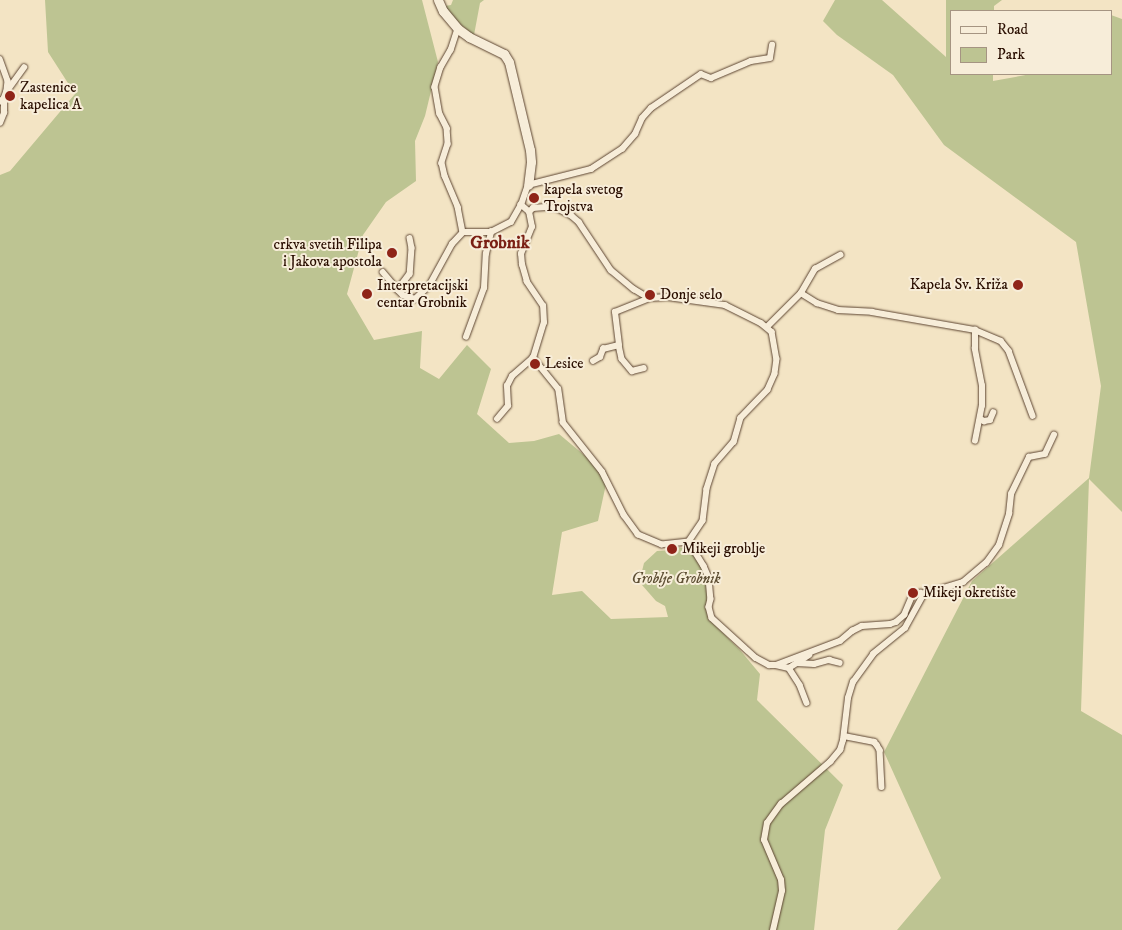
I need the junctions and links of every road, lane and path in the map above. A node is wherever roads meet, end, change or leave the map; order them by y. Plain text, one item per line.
1 (438, 0) edge
2 (458, 29) junction
3 (772, 45) dead end
4 (0, 59) edge
5 (24, 68) dead end
6 (7, 91) junction
7 (2, 100) edge
8 (0, 122) edge
9 (528, 186) junction
10 (521, 206) junction
11 (529, 212) junction
12 (464, 232) junction
13 (492, 232) junction
14 (410, 238) dead end
15 (840, 255) dead end
16 (383, 272) dead end
17 (398, 290) junction
18 (801, 293) junction
19 (649, 298) junction
20 (768, 326) junction
21 (975, 330) junction
22 (466, 337) dead end
23 (619, 345) junction
24 (533, 358) junction
25 (593, 361) dead end
26 (644, 368) dead end
27 (993, 413) dead end
28 (1033, 416) dead end
29 (981, 418) junction
30 (497, 419) dead end
31 (1054, 435) dead end
32 (975, 441) dead end
33 (690, 542) junction
34 (924, 594) junction
35 (813, 650) junction
36 (797, 663) junction
37 (840, 663) dead end
38 (776, 665) junction
39 (789, 668) junction
40 (807, 703) dead end
41 (844, 736) junction
42 (882, 787) dead end
43 (774, 930) edge

1 - 2 main road
2 - 9 main road
2 - 12 street
3 - 9 street
4 - 6 street
5 - 6 street
6 - 7 street
7 - 8 street
9 - 10 street
10 - 11 street
10 - 13 street
11 - 19 street
11 - 24 street
12 - 13 street
12 - 17 street
13 - 22 street
14 - 17 street
15 - 18 street
16 - 17 street
18 - 20 street
18 - 21 street
19 - 20 street
19 - 23 street
20 - 33 street
21 - 28 street
21 - 29 street
23 - 25 street
23 - 26 street
24 - 30 street
24 - 33 street
27 - 29 street
29 - 32 street
31 - 34 street
33 - 38 street
34 - 35 street
34 - 41 street
35 - 36 street
35 - 38 street
36 - 37 street
36 - 39 street
38 - 39 street
39 - 40 street
41 - 42 street
41 - 43 street

